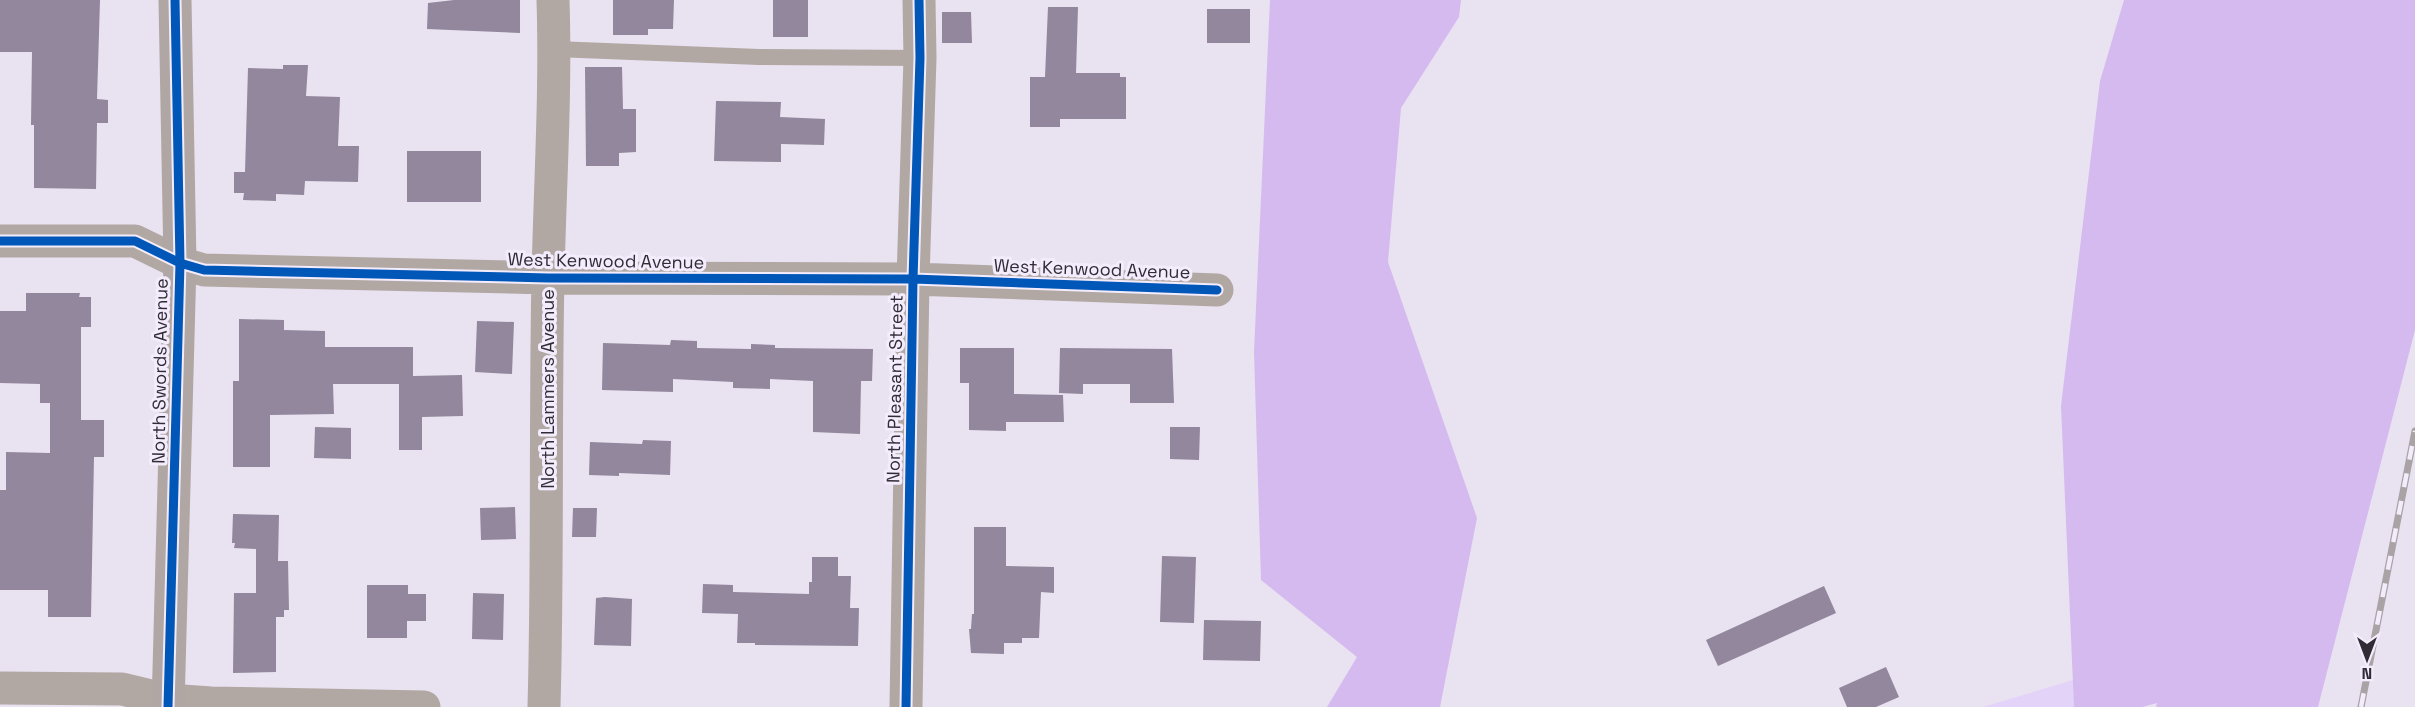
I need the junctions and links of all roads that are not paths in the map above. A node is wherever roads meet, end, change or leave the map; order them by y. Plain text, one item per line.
1 (175, 0) edge
2 (554, 0) edge
3 (919, 0) edge
4 (555, 49) junction
5 (920, 58) junction
6 (0, 241) edge
7 (180, 263) junction
8 (548, 278) junction
9 (914, 279) junction
10 (1217, 290) dead end
11 (0, 688) edge
12 (168, 704) edge
13 (424, 707) edge
14 (544, 707) edge
15 (906, 707) edge

1 - 7 street, North Swords Avenue
2 - 4 street, North Lammers Avenue
3 - 5 street, North Pleasant Street
4 - 5 lane
4 - 8 street, North Lammers Avenue
5 - 9 street, North Pleasant Street
6 - 7 street, West Kenwood Avenue
7 - 8 street, West Kenwood Avenue
7 - 12 street, North Swords Avenue
8 - 9 street, West Kenwood Avenue
8 - 14 street, North Lammers Avenue
9 - 10 street, West Kenwood Avenue
9 - 15 street, North Pleasant Street
11 - 12 street
12 - 13 street

